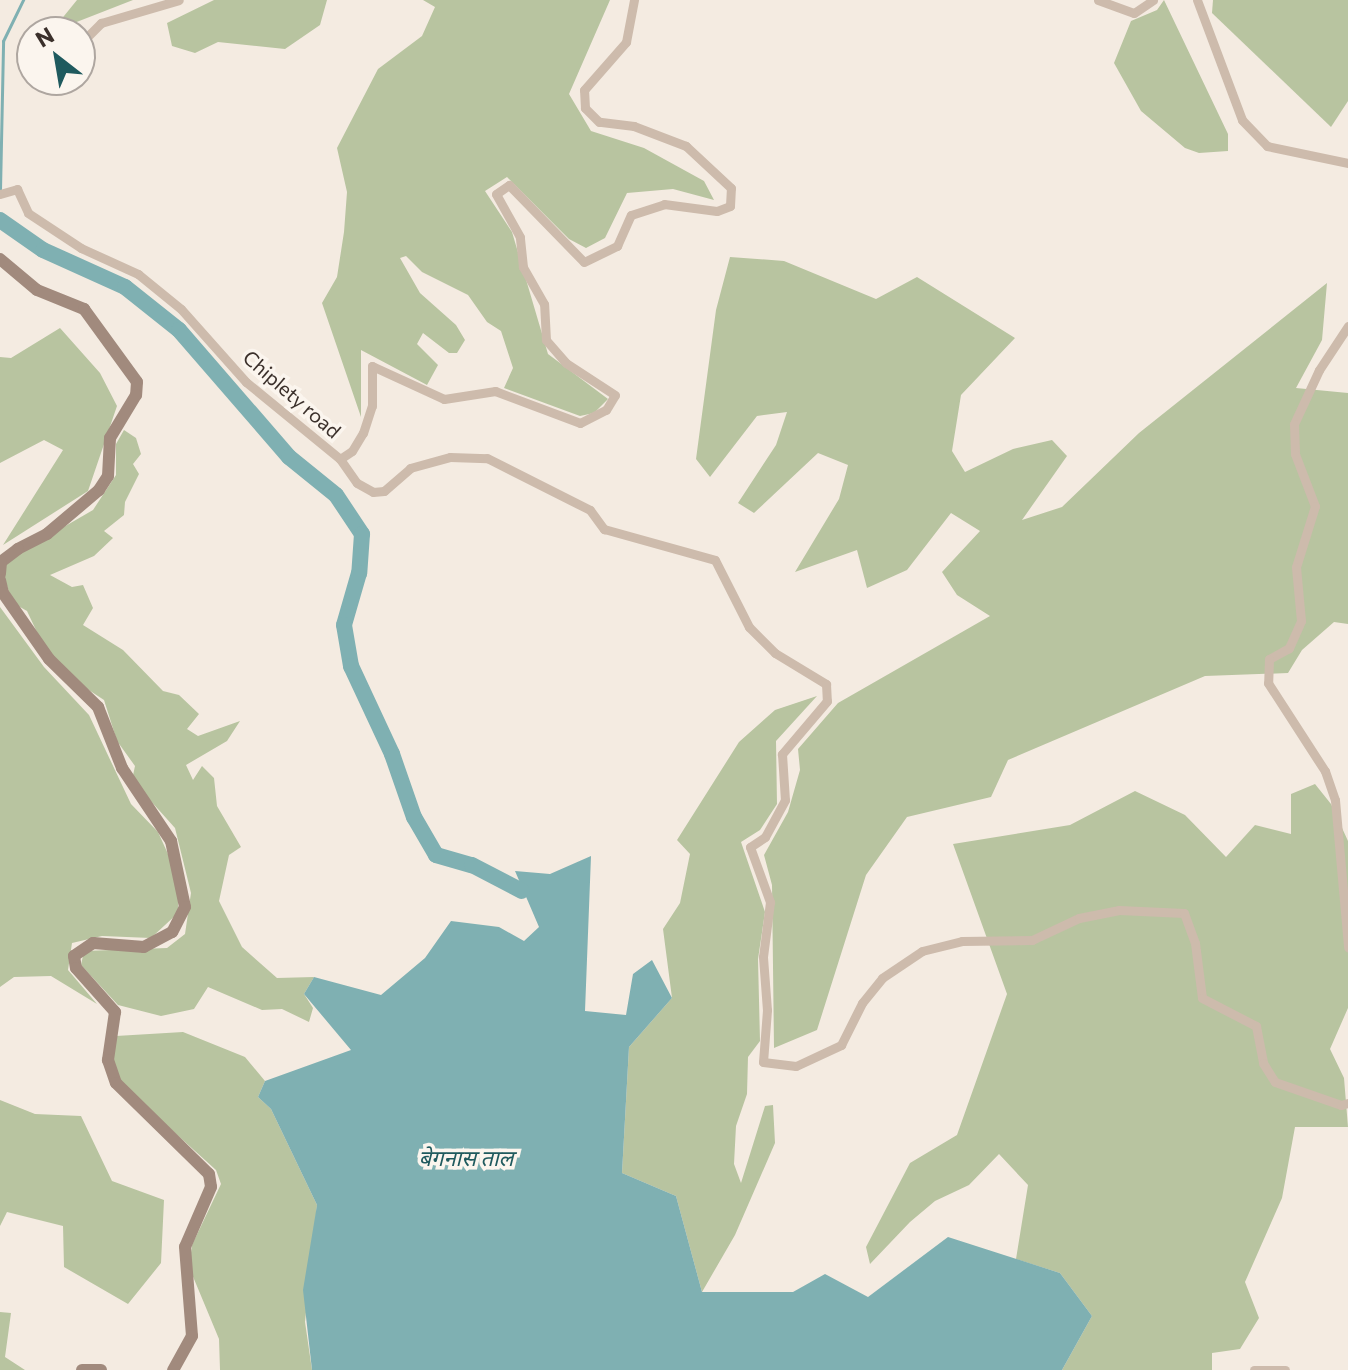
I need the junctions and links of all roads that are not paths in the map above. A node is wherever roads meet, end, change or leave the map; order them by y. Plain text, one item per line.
1 (179, 0) edge
2 (634, 0) edge
3 (1098, 0) edge
4 (1153, 0) edge
5 (1197, 0) edge
6 (96, 28) edge
7 (1348, 163) edge
8 (0, 194) edge
9 (0, 259) edge
10 (1348, 326) edge
11 (340, 459) junction
12 (0, 577) edge
13 (1348, 947) edge
14 (1348, 1103) edge
15 (82, 1370) edge
16 (101, 1370) edge
17 (173, 1370) edge
18 (1254, 1370) edge
19 (1285, 1370) edge

1 - 6 street
2 - 11 street, Chiplety road
3 - 4 street
5 - 7 street
8 - 11 street, Chiplety road
9 - 12 main road
10 - 13 street
11 - 14 street
12 - 17 main road
15 - 16 main road
18 - 19 street

